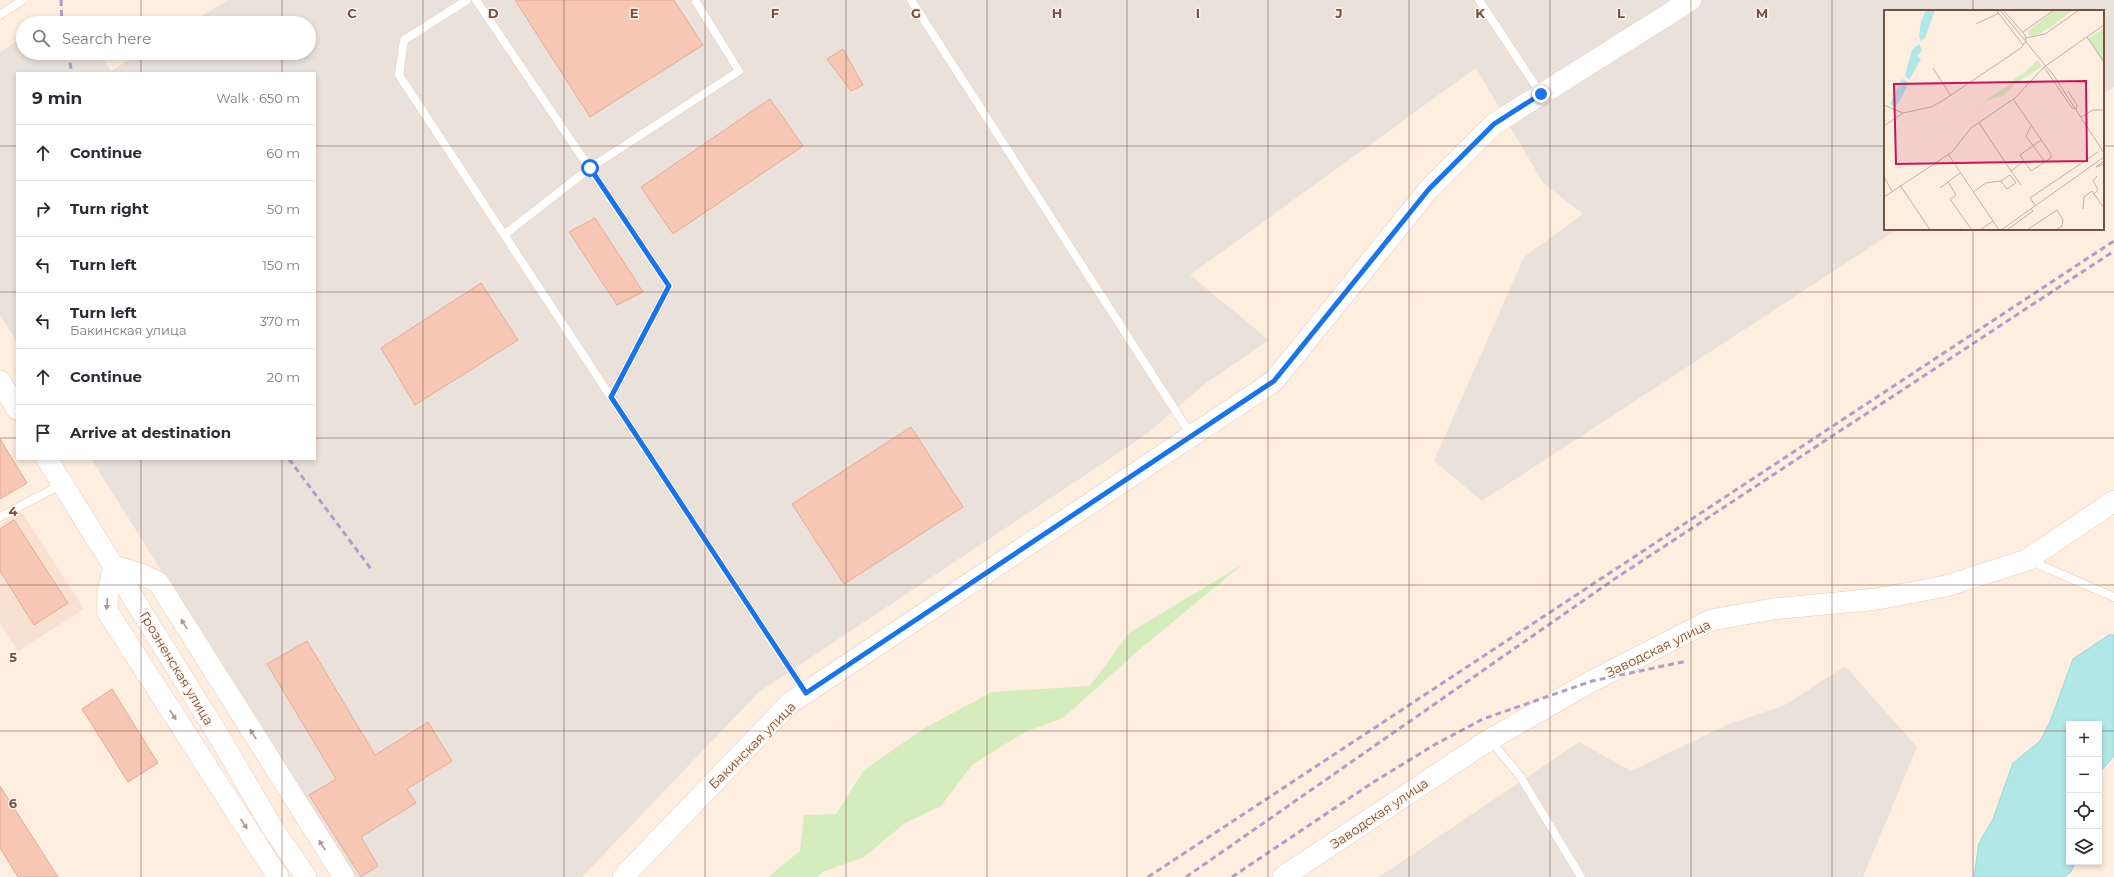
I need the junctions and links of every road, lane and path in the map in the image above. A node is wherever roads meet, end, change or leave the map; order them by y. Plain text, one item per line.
1 (23, 0) edge
2 (467, 0) edge
3 (476, 0) edge
4 (911, 0) edge
5 (1479, 0) edge
6 (1691, 0) edge
7 (696, 1) edge
8 (0, 15) edge
9 (1541, 94) junction
10 (590, 168) junction
11 (504, 235) junction
12 (0, 382) edge
13 (611, 397) junction
14 (16, 407) edge
15 (1192, 435) junction
16 (48, 460) edge
17 (62, 484) junction
18 (2114, 501) edge
19 (0, 517) edge
20 (2027, 560) junction
21 (114, 566) junction
22 (2114, 598) edge
23 (806, 693) junction
24 (1489, 740) junction
25 (278, 877) edge
26 (306, 877) edge
27 (344, 877) edge
28 (623, 877) edge
29 (1283, 877) edge
30 (1580, 877) edge

1 - 8 lane
2 - 11 lane
3 - 10 lane
4 - 15 lane
5 - 9 lane
6 - 9 street, Бакинская улица
7 - 10 lane
9 - 15 street, Бакинская улица
10 - 11 lane
10 - 13 lane
11 - 13 lane
12 - 14 street
13 - 23 lane
15 - 23 street, Бакинская улица
16 - 17 street, Грозненская улица
17 - 19 lane
17 - 21 street, Грозненская улица
18 - 20 street, Заводская улица
20 - 22 lane
20 - 24 street, Заводская улица
21 -> 25 street
21 - 26 street, Грозненская улица
27 -> 21 street
23 - 28 street, Бакинская улица
24 - 29 street, Заводская улица
24 - 30 lane

